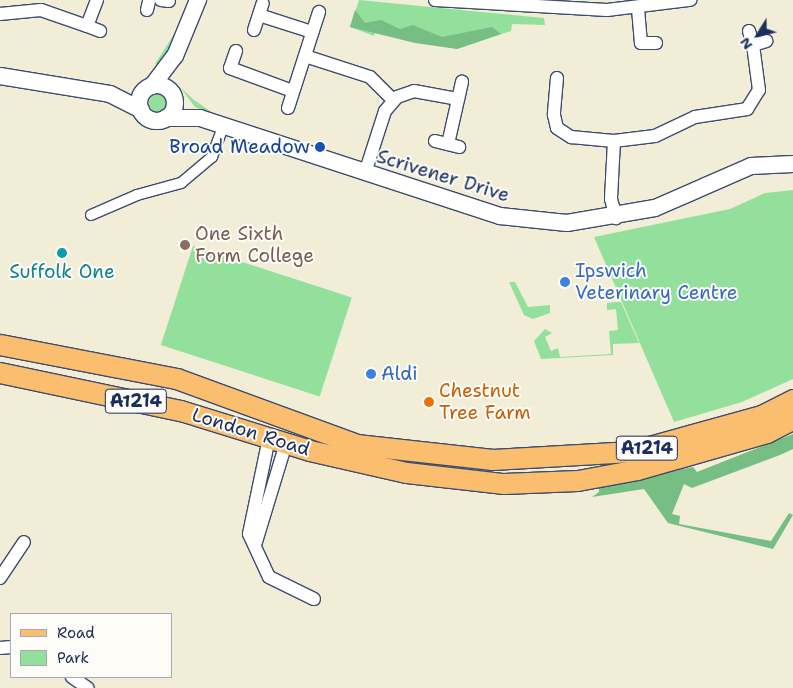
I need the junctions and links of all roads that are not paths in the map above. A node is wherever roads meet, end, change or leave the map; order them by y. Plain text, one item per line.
1 (97, 0) edge
2 (198, 0) edge
3 (435, 0) edge
4 (690, 0) edge
5 (263, 2) dead end
6 (547, 4) edge
7 (6, 8) edge
8 (638, 9) junction
9 (319, 12) dead end
10 (259, 15) junction
11 (87, 26) junction
12 (254, 30) dead end
13 (100, 31) dead end
14 (749, 31) dead end
15 (312, 32) junction
16 (766, 41) dead end
17 (656, 43) dead end
18 (753, 45) junction
19 (236, 51) dead end
20 (175, 56) junction
21 (305, 56) junction
22 (230, 68) junction
23 (0, 76) edge
24 (557, 78) dead end
25 (225, 81) dead end
26 (462, 82) dead end
27 (149, 88) junction
28 (294, 90) junction
29 (110, 94) junction
30 (173, 97) junction
31 (458, 98) junction
32 (393, 100) junction
33 (288, 108) dead end
34 (141, 110) junction
35 (166, 118) junction
36 (200, 118) junction
37 (223, 126) junction
38 (614, 140) junction
39 (435, 141) dead end
40 (793, 164) edge
41 (365, 173) junction
42 (91, 215) dead end
43 (616, 218) junction
44 (0, 345) edge
45 (133, 369) junction
46 (0, 373) edge
47 (793, 400) edge
48 (793, 420) edge
49 (315, 429) junction
50 (279, 437) junction
51 (24, 542) dead end
52 (255, 552) junction
53 (0, 578) edge
54 (314, 599) dead end
55 (73, 678) edge
56 (88, 688) edge

1 - 11 street
2 - 20 street
3 - 6 street
4 - 8 street
5 - 10 street
6 - 8 street
7 - 11 street
8 - 17 street
9 - 15 street
10 - 12 street
10 - 15 street
11 - 13 street
14 - 18 street
15 - 21 street
16 - 18 street
18 - 38 street
19 - 22 street
20 - 27 street
20 - 30 street
21 - 28 street
21 - 32 street
22 - 25 street
22 - 28 street
23 - 29 street
24 - 38 street
26 - 31 street
27 - 29 street
27 - 30 street
27 - 34 street
28 - 33 street
29 - 34 street
30 - 35 street
30 - 36 street, Scrivener Drive
31 - 32 street
31 - 39 street
32 - 41 street
34 - 35 street
35 - 36 street, Scrivener Drive
36 - 37 street, Scrivener Drive
37 - 41 street, Scrivener Drive
37 - 42 street
38 - 43 street
40 - 43 street, Scrivener Drive
41 - 43 street, Scrivener Drive
44 - 45 main road, London Road / A1214
45 - 49 main road, London Road / A1214
45 - 50 main road
46 - 50 main road, London Road / A1214
47 - 49 main road, London Road / A1214
48 - 50 main road, London Road / A1214
49 - 50 main road
50 - 52 street
50 - 52 street
51 - 53 street
52 - 54 street
55 - 56 street

